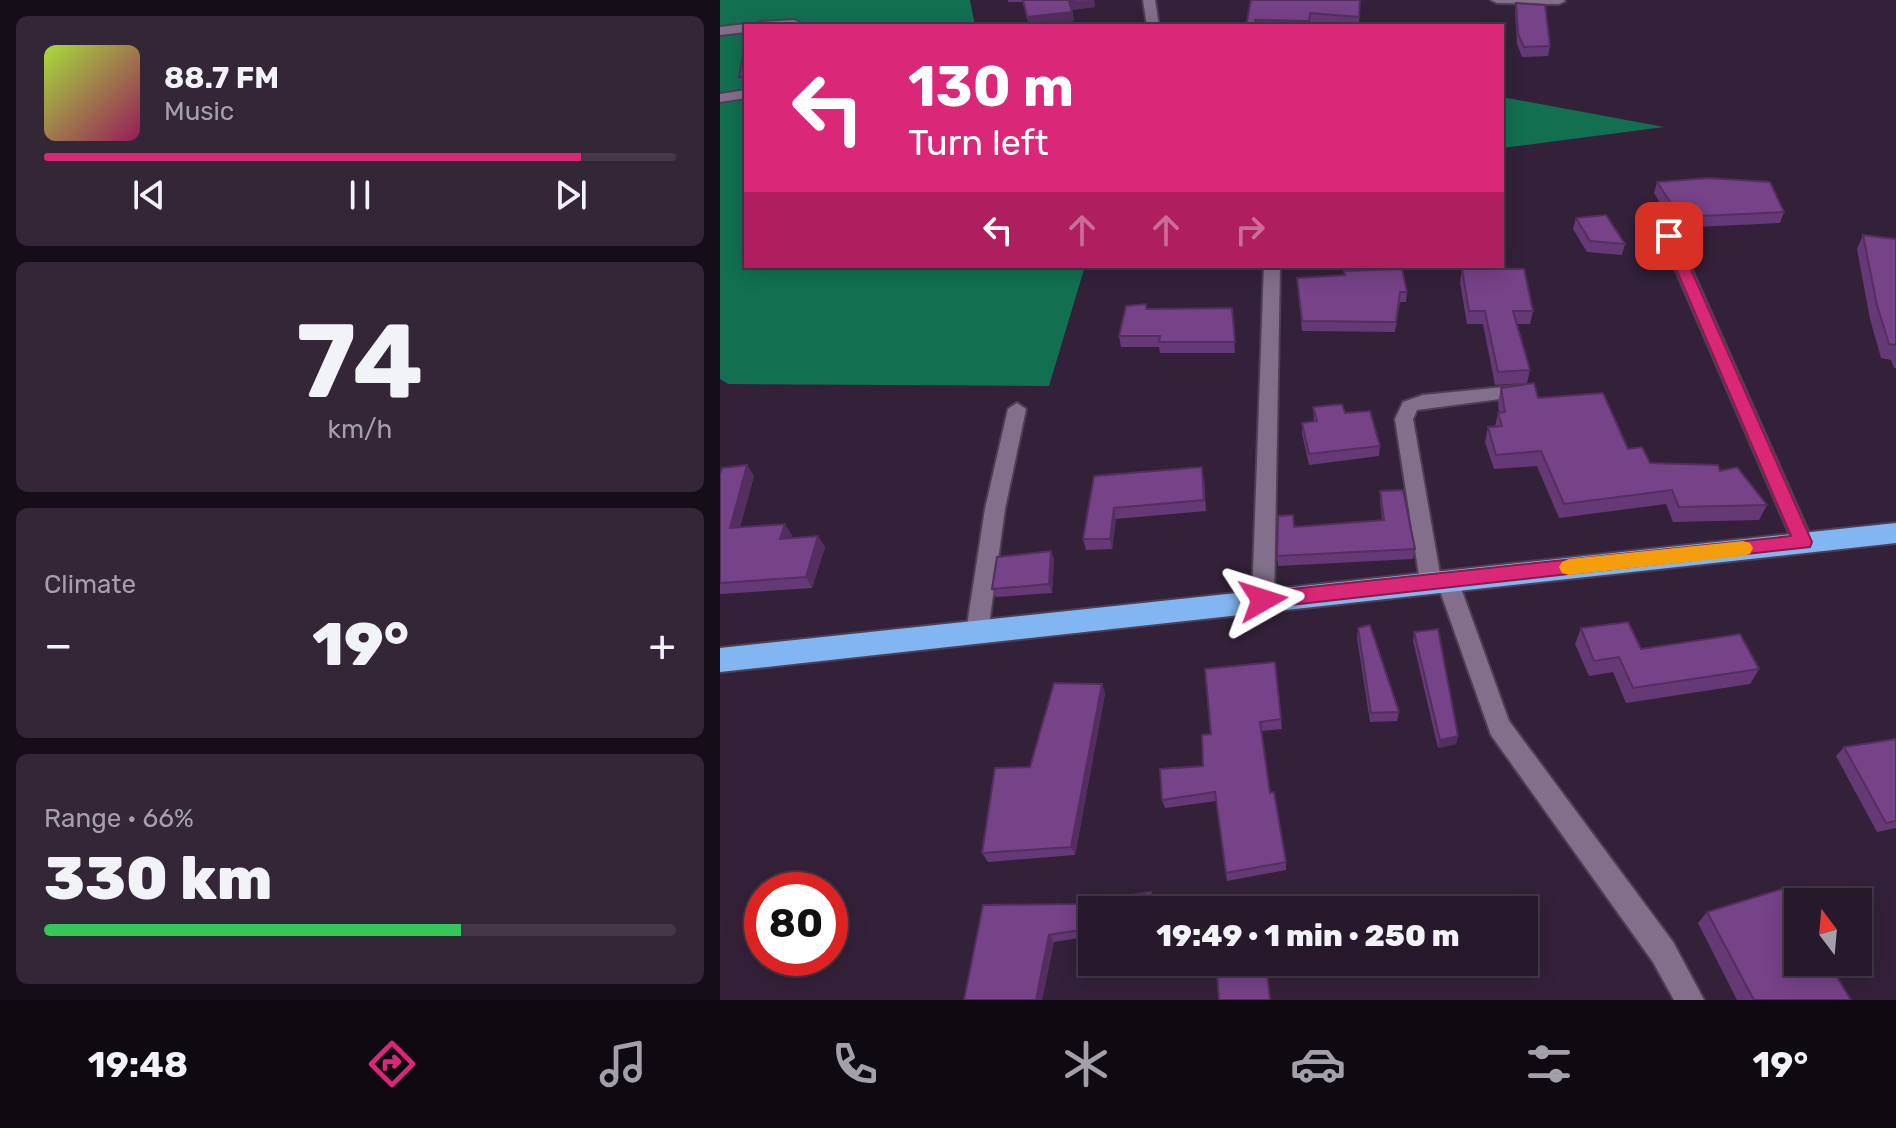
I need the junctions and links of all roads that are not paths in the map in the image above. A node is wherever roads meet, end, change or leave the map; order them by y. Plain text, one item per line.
1 (1149, 0) edge
2 (1497, 0) edge
3 (1559, 1) edge
4 (1153, 24) edge
5 (744, 28) edge
6 (720, 31) edge
7 (744, 94) edge
8 (720, 98) edge
9 (1669, 236) dead end
10 (1272, 268) edge
11 (1524, 391) edge
12 (1017, 409) dead end
13 (1896, 533) edge
14 (1803, 542) junction
15 (1439, 581) junction
16 (1263, 600) junction
17 (977, 632) junction
18 (720, 660) edge
19 (1690, 1000) edge

1 - 4 street
2 - 3 street
5 - 6 street
7 - 8 street
9 - 14 street
10 - 16 street
11 - 15 street
12 - 17 street
13 - 14 highway
14 - 15 highway
15 - 16 highway
15 - 19 street
16 - 17 highway
17 - 18 highway

